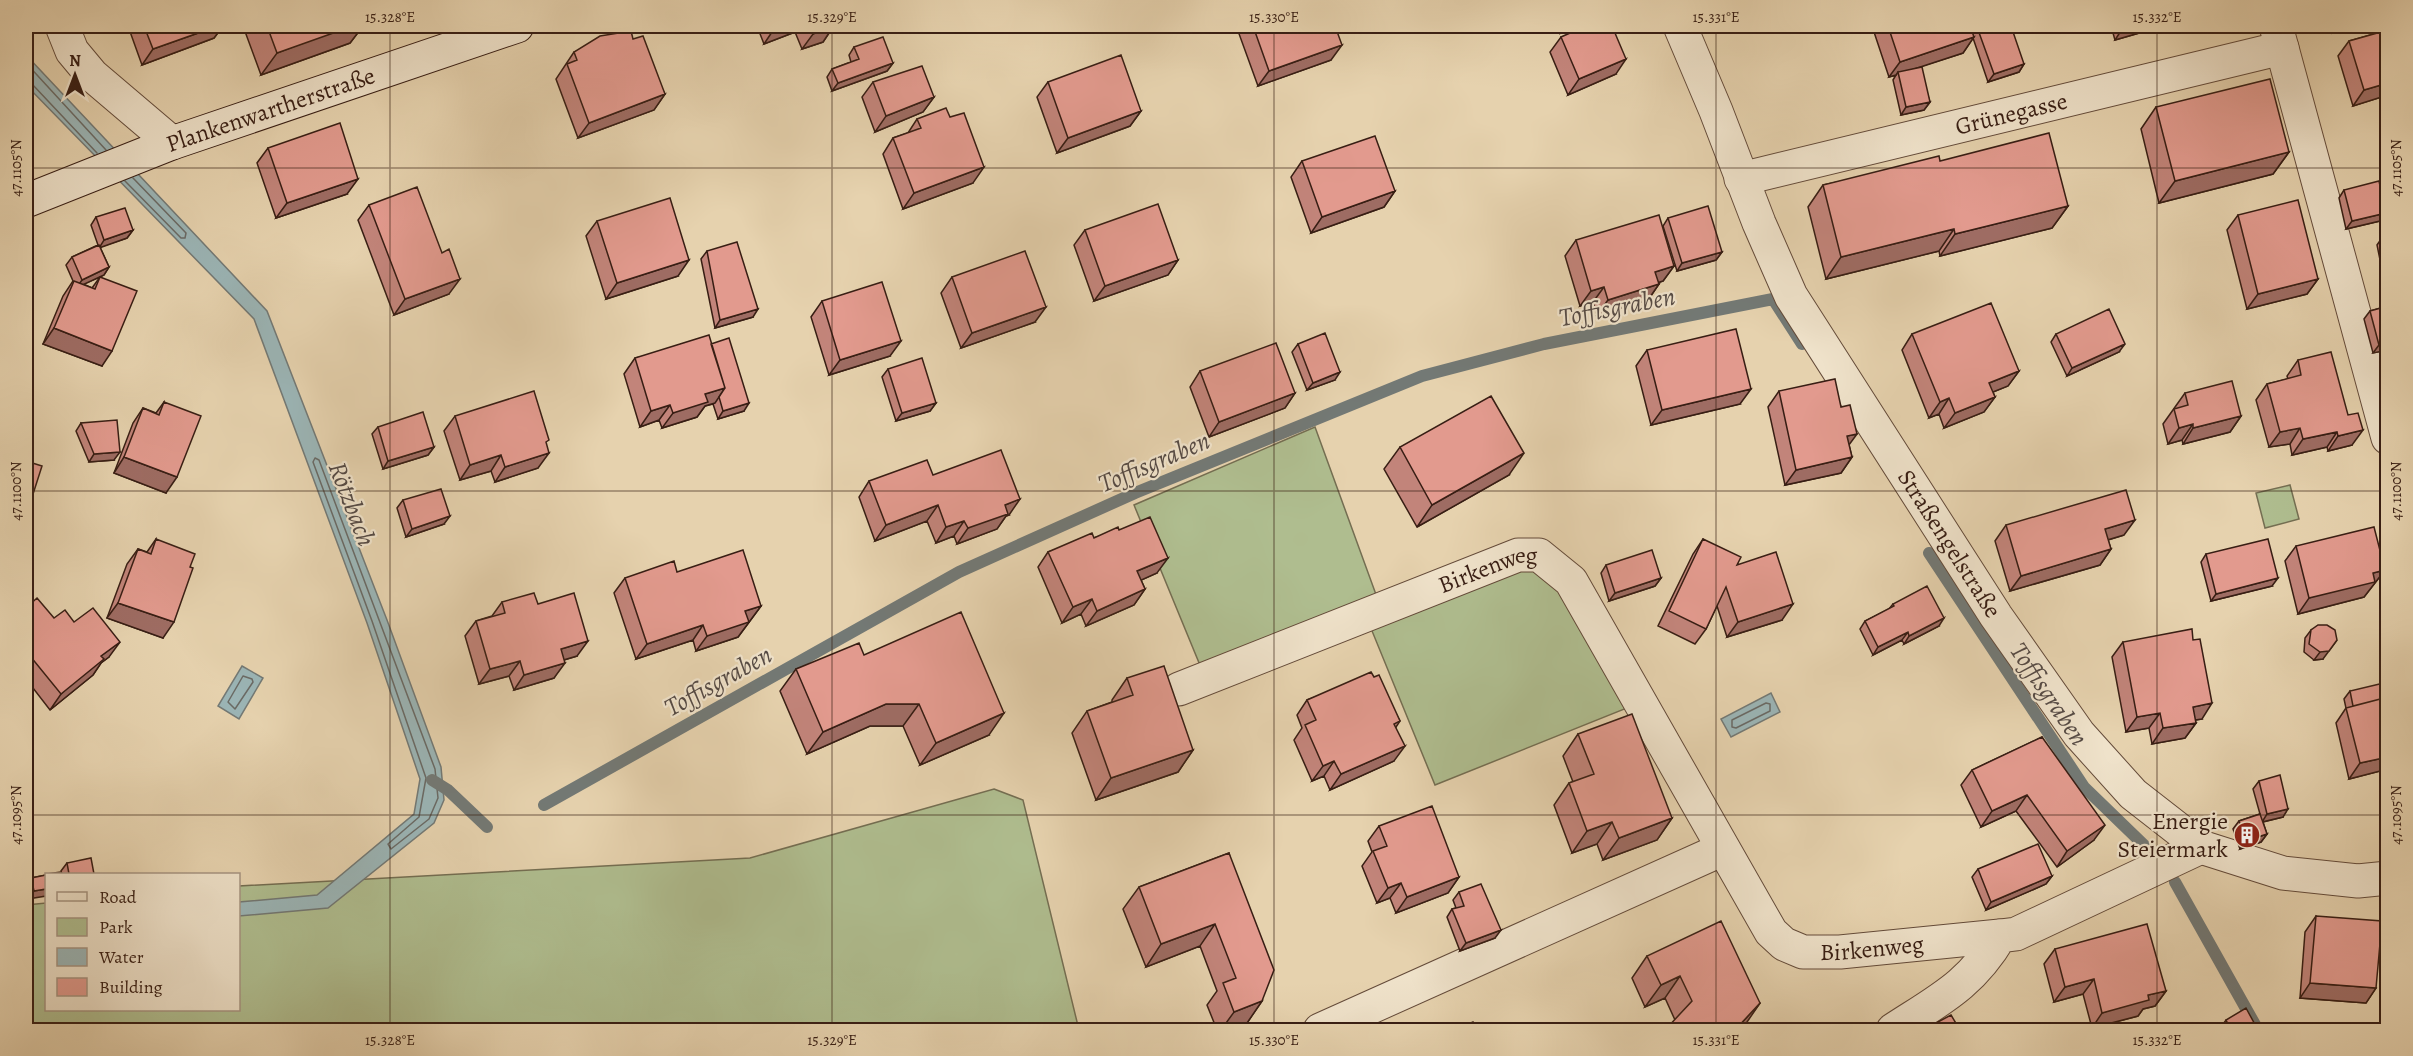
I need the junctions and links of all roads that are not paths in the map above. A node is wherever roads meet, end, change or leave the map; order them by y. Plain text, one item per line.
1 (62, 26) edge
2 (517, 26) edge
3 (1680, 26) edge
4 (2279, 37) edge
5 (172, 143) junction
6 (1741, 179) junction
7 (26, 201) edge
8 (2388, 438) edge
9 (1179, 690) dead end
10 (2201, 847) junction
11 (1723, 849) junction
12 (2388, 878) edge
13 (2000, 936) junction
14 (1320, 1030) edge
15 (1893, 1030) edge

1 - 5 street
2 - 5 street, Plankenwartherstraße
3 - 6 street, Straßengelstraße
4 - 6 street, Grünegasse
4 - 8 street, Grünegasse
5 - 7 street, Plankenwartherstraße
6 - 10 street, Straßengelstraße
9 - 11 street, Birkenweg
10 - 12 street, Straßengelstraße
10 - 13 street, Birkenweg
11 - 13 street, Birkenweg
11 - 14 street
13 - 15 street

